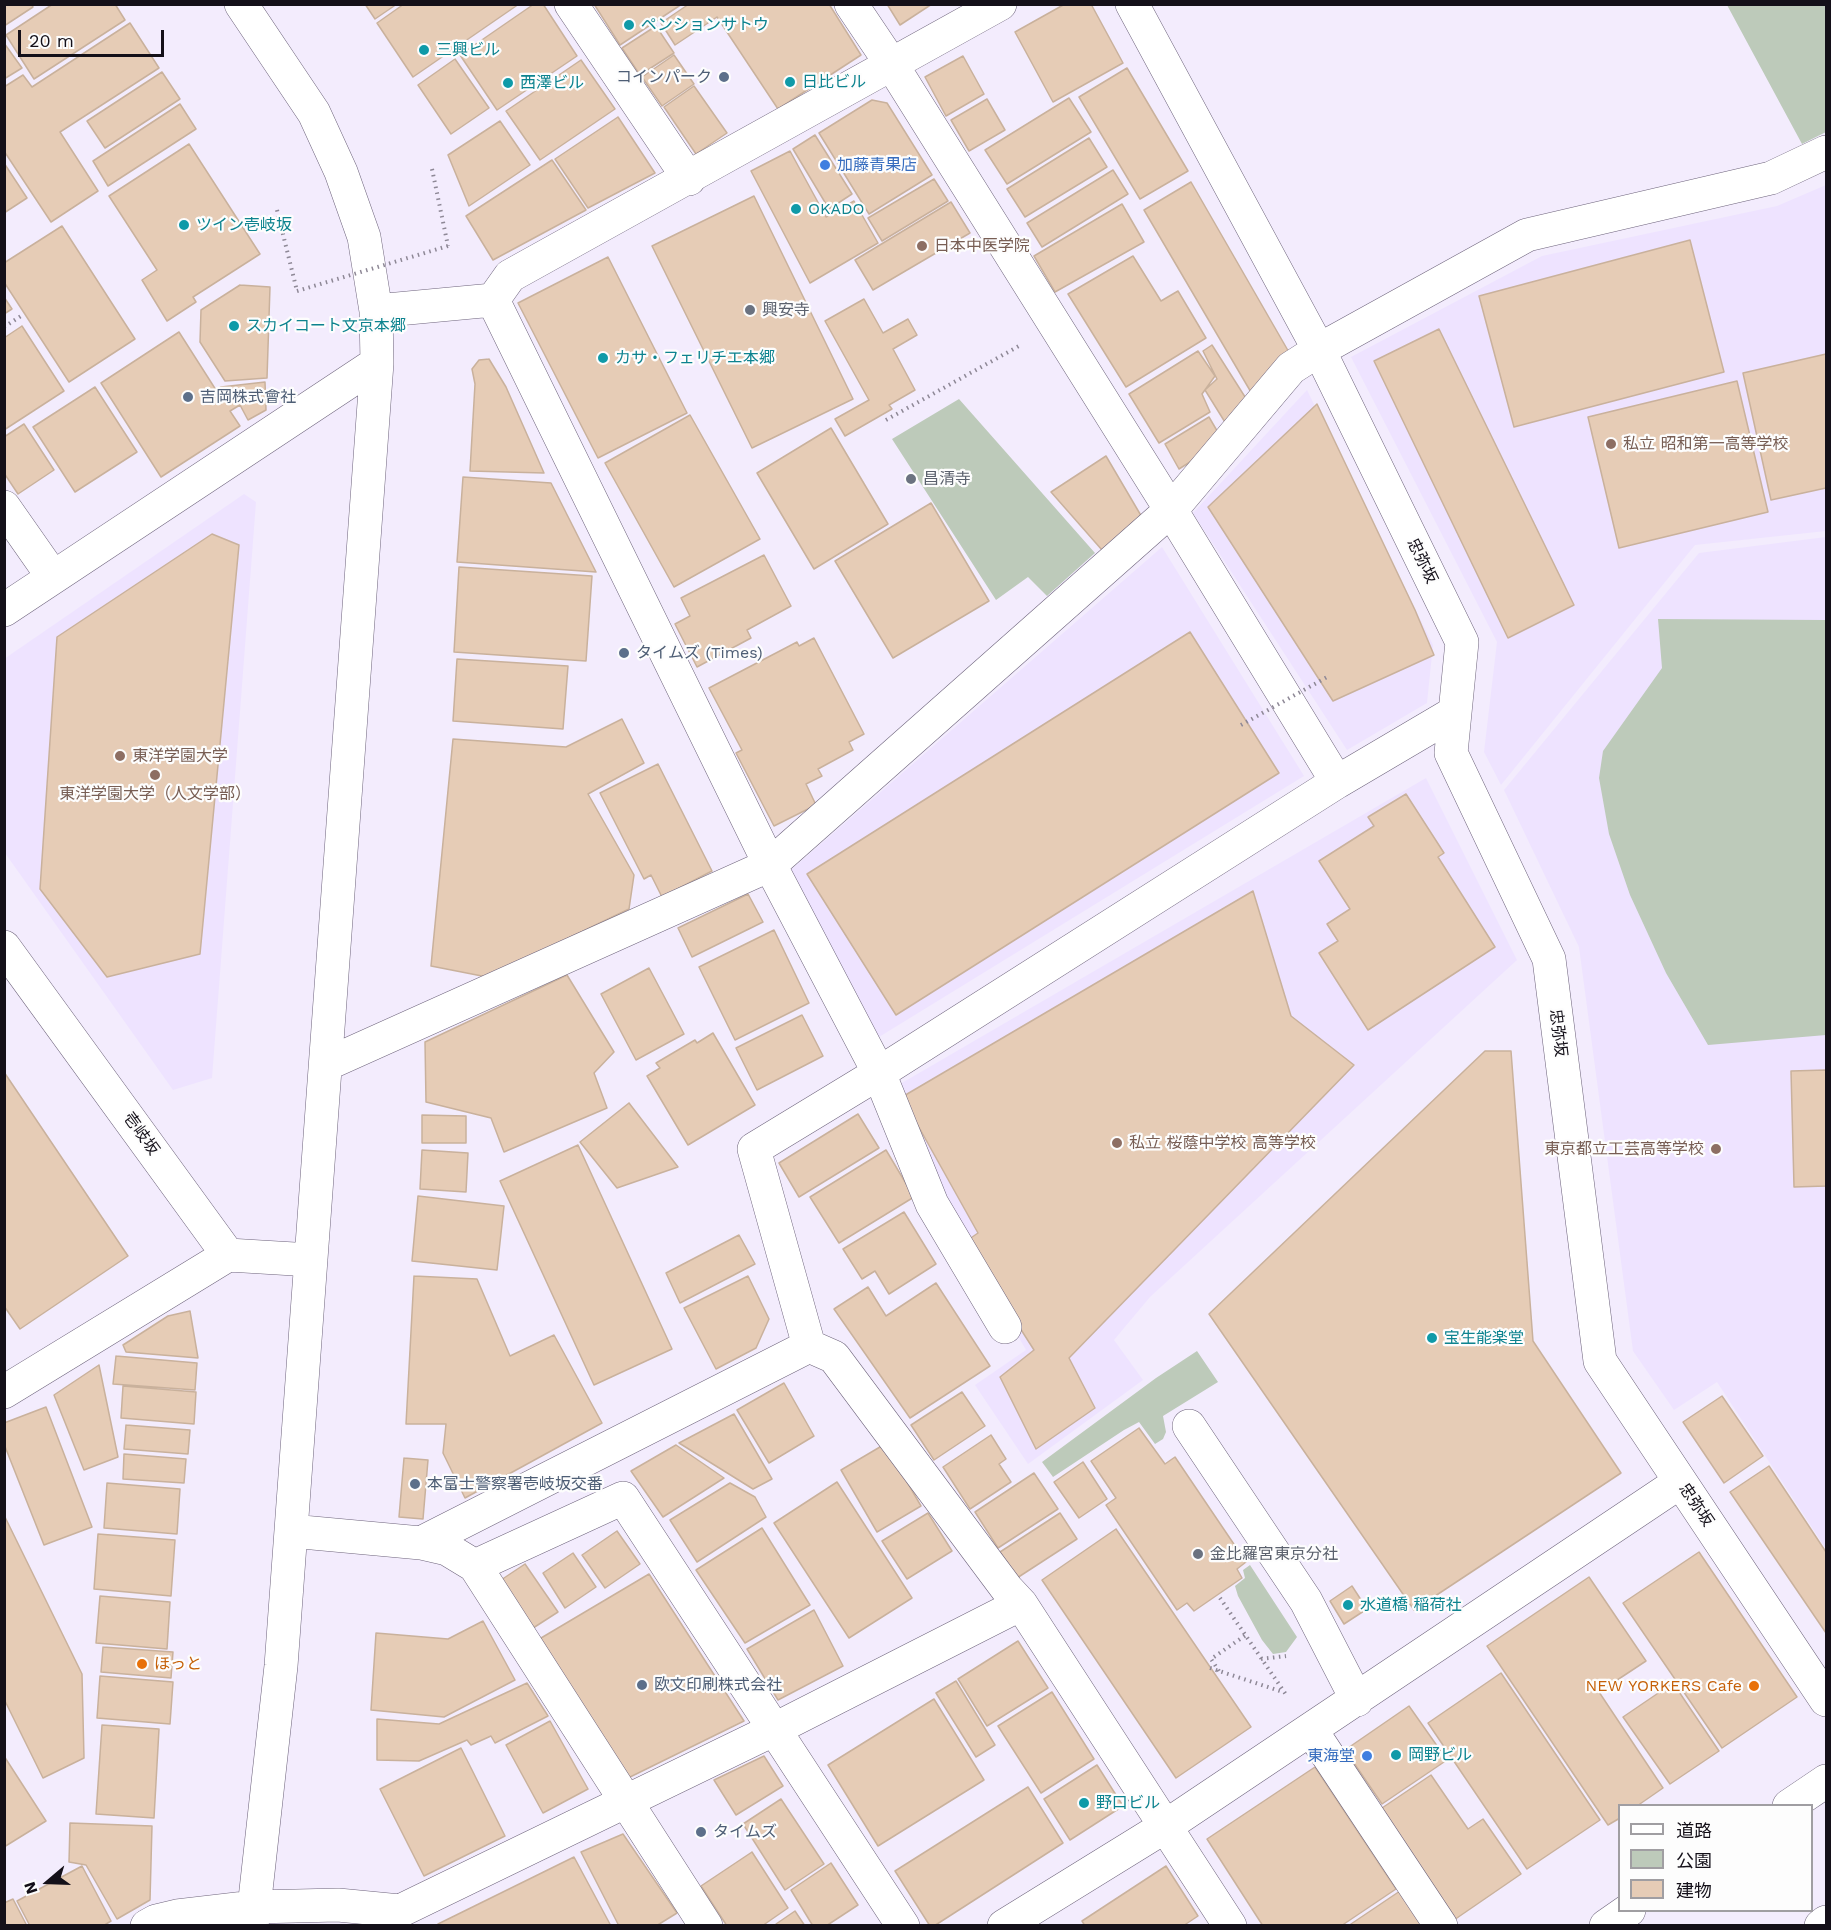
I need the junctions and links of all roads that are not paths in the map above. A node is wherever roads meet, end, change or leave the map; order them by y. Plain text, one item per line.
1 (241, 4) edge
2 (571, 4) edge
3 (851, 4) edge
4 (1000, 4) edge
5 (1132, 4) edge
6 (892, 65) junction
7 (1827, 152) edge
8 (689, 179) junction
9 (493, 300) junction
10 (376, 311) junction
11 (1318, 350) junction
12 (377, 363) junction
13 (4, 507) edge
14 (1171, 510) junction
15 (53, 577) junction
16 (4, 610) edge
17 (1454, 712) junction
18 (1337, 782) junction
19 (770, 865) junction
20 (4, 947) edge
21 (327, 1064) junction
22 (879, 1073) junction
23 (228, 1255) junction
24 (311, 1260) junction
25 (1005, 1328) dead end
26 (809, 1346) junction
27 (4, 1392) edge
28 (1189, 1426) dead end
29 (1680, 1482) junction
30 (291, 1531) junction
31 (421, 1542) junction
32 (475, 1566) junction
33 (1021, 1604) junction
34 (1357, 1700) junction
35 (1827, 1700) edge
36 (776, 1729) junction
37 (1311, 1730) junction
38 (1827, 1781) edge
39 (626, 1802) junction
40 (1792, 1804) edge
41 (1166, 1826) junction
42 (1627, 1912) edge
43 (253, 1916) edge
44 (403, 1918) edge
45 (1827, 1922) edge
46 (147, 1926) edge
47 (706, 1926) edge
48 (903, 1926) edge
49 (1005, 1926) edge
50 (1230, 1926) edge
51 (1441, 1926) edge
52 (1606, 1926) edge
53 (1821, 1926) edge

1 - 10 street
2 - 8 street
3 - 6 street
4 - 6 street
5 - 11 street, 忠弥坂
6 - 8 street
6 - 14 street
7 - 11 street
8 - 9 street
9 - 10 street
9 - 19 street
10 - 12 street
11 - 14 street
11 - 17 street, 忠弥坂
12 - 15 street
12 - 21 street
13 - 15 street
14 - 18 street
14 - 19 street
15 - 16 street
17 - 18 street
17 - 29 street, 忠弥坂
18 - 22 street
19 - 21 street
19 - 22 street
20 - 23 street, 壱岐坂
21 - 24 street
22 - 25 street
22 - 26 street
23 - 24 street
23 - 27 street
24 - 30 street
26 - 31 street
26 - 33 street
28 - 34 street
29 - 34 street
29 - 35 street, 忠弥坂
30 - 31 street
30 - 43 street
31 - 32 street
32 - 36 street
32 - 39 street
33 - 36 street
33 - 41 street
34 - 37 street
36 - 39 street
36 - 48 street
37 - 41 street
37 - 51 street
38 - 40 street
39 - 44 street
39 - 47 street
41 - 49 street
41 - 50 street
42 - 52 street
43 - 44 street
43 - 46 street
45 - 53 street

